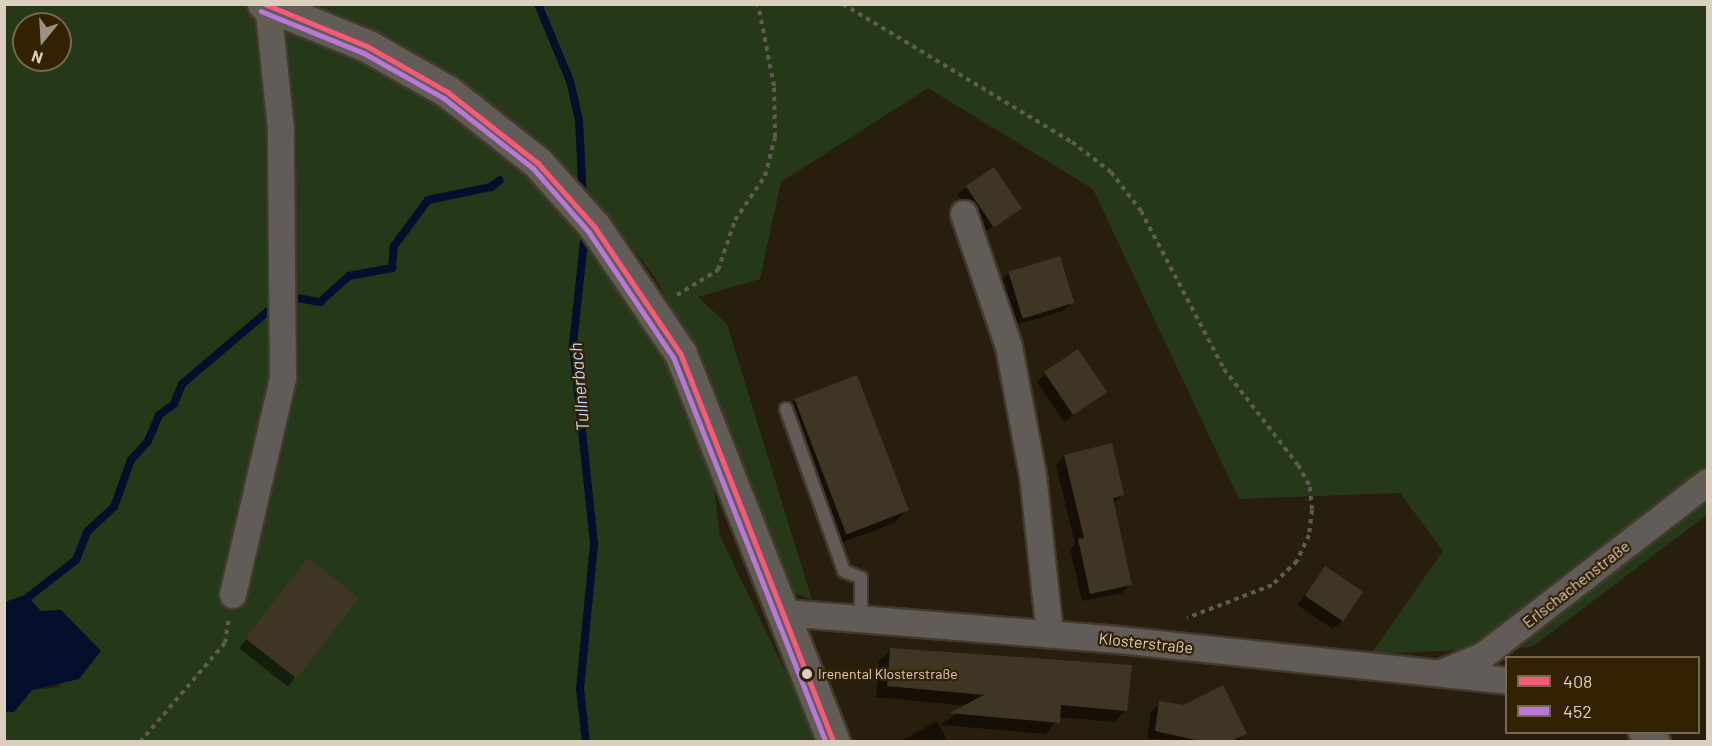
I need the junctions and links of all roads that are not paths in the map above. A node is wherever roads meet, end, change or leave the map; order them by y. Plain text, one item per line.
1 (266, 5) edge
2 (964, 214) dead end
3 (786, 409) dead end
4 (1707, 482) edge
5 (233, 595) road end
6 (784, 613) junction
7 (861, 619) junction
8 (1050, 634) junction
9 (1437, 674) junction
10 (1505, 681) edge
11 (834, 741) edge

1 - 5 street
1 - 6 street
2 - 8 street
3 - 7 lane
4 - 9 street, Erlschachenstraße
6 - 7 street, Klosterstraße
6 - 11 street
7 - 8 street, Klosterstraße
8 - 9 street, Klosterstraße
9 - 10 street, Klosterstraße

